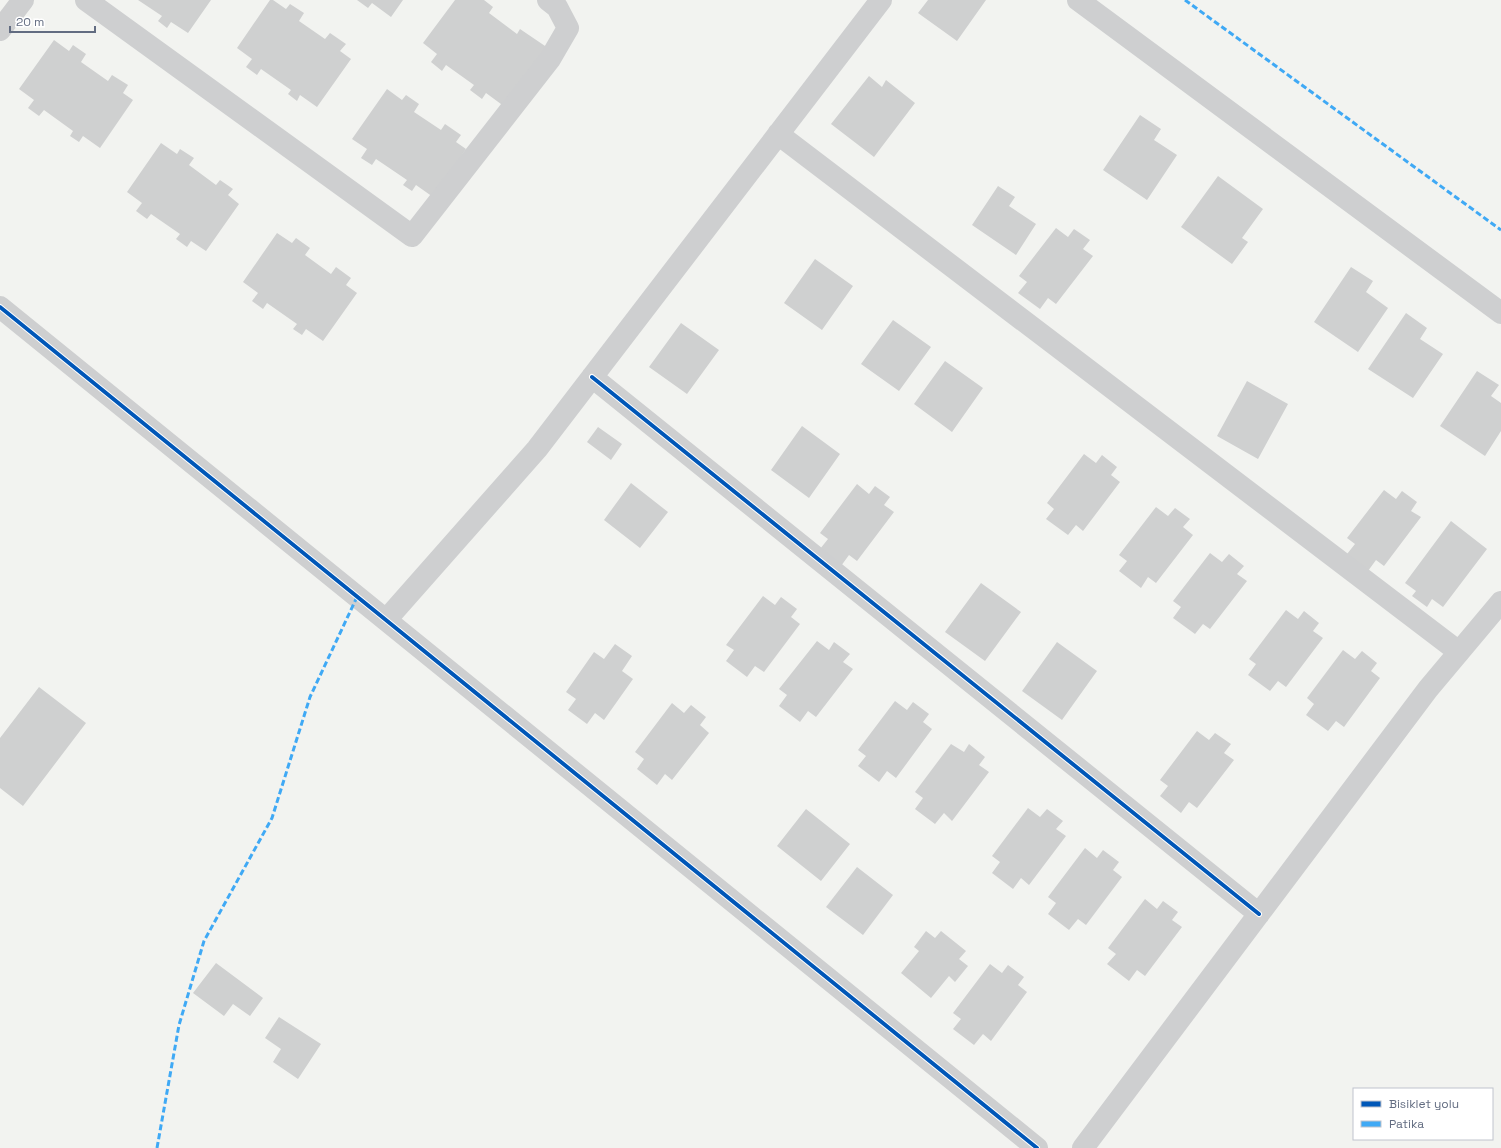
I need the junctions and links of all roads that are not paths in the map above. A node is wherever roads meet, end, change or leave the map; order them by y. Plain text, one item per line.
1 (23, 0) edge
2 (86, 0) edge
3 (548, 0) edge
4 (881, 0) edge
5 (1078, 0) edge
6 (0, 30) edge
7 (778, 134) junction
8 (0, 307) edge
9 (1501, 313) edge
10 (592, 377) junction
11 (1501, 602) edge
12 (386, 620) junction
13 (1459, 652) junction
14 (1259, 914) junction
15 (1037, 1148) edge
16 (1083, 1148) edge

1 - 6 street
2 - 3 street
4 - 7 street
5 - 9 street
7 - 10 street
7 - 13 street
8 - 12 street
10 - 12 street
10 - 14 street
11 - 13 street
12 - 15 street
13 - 14 street
14 - 16 street

